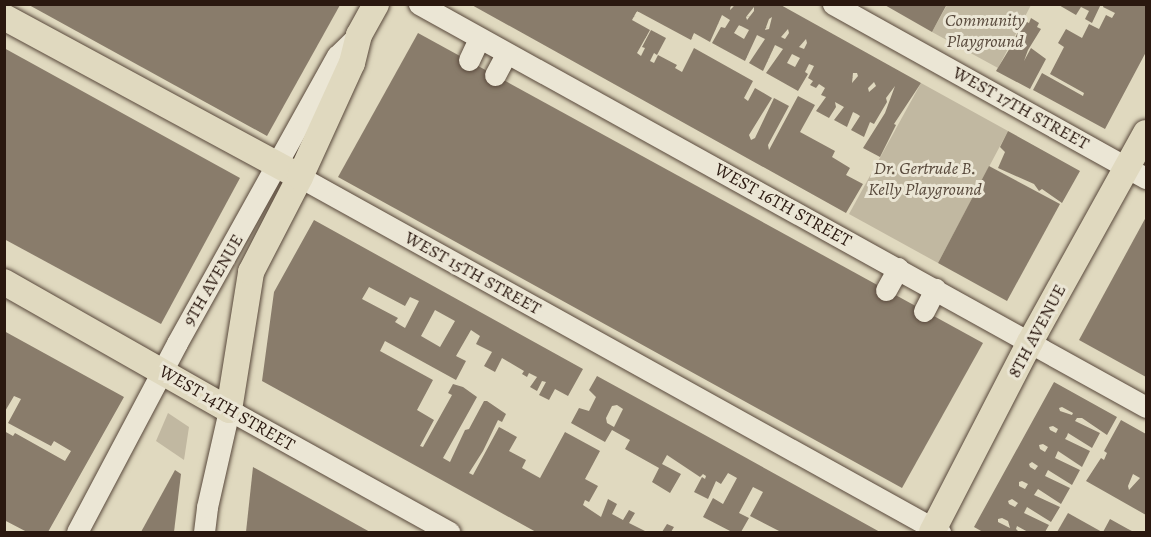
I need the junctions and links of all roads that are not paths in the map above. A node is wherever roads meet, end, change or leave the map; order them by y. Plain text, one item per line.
1 (376, 4) edge
2 (419, 4) edge
3 (833, 4) edge
4 (4, 17) edge
5 (479, 39) junction
6 (506, 54) junction
7 (469, 60) dead end
8 (495, 75) dead end
9 (1146, 133) edge
10 (289, 171) junction
11 (1137, 173) edge
12 (898, 268) junction
13 (4, 282) edge
14 (935, 288) junction
15 (886, 290) dead end
16 (924, 311) dead end
17 (1030, 342) junction
18 (163, 371) junction
19 (1146, 406) edge
20 (229, 410) junction
21 (935, 531) edge
22 (77, 532) edge
23 (204, 532) edge
24 (449, 532) edge

1 - 10 main road, 9TH AVENUE
2 - 5 street, WEST 16TH STREET
3 - 11 street, WEST 17TH STREET
4 - 10 main road, WEST 15TH STREET
5 - 6 street, WEST 16TH STREET
5 - 7 street
6 - 8 street
6 - 12 street, WEST 16TH STREET
9 - 11 main road, 8TH AVENUE
10 - 18 street, 9TH AVENUE
10 - 20 main road, 9TH AVENUE
10 - 21 street, WEST 15TH STREET
11 - 17 main road, 8TH AVENUE
12 - 14 street, WEST 16TH STREET
12 - 15 street
13 - 18 main road, WEST 14TH STREET
14 - 16 street
14 - 17 street, WEST 16TH STREET
17 - 19 street, WEST 16TH STREET
17 - 21 main road, 8TH AVENUE
18 - 20 main road, WEST 14TH STREET
18 - 22 street, 9TH AVENUE
20 - 23 street
20 - 24 street, WEST 14TH STREET

